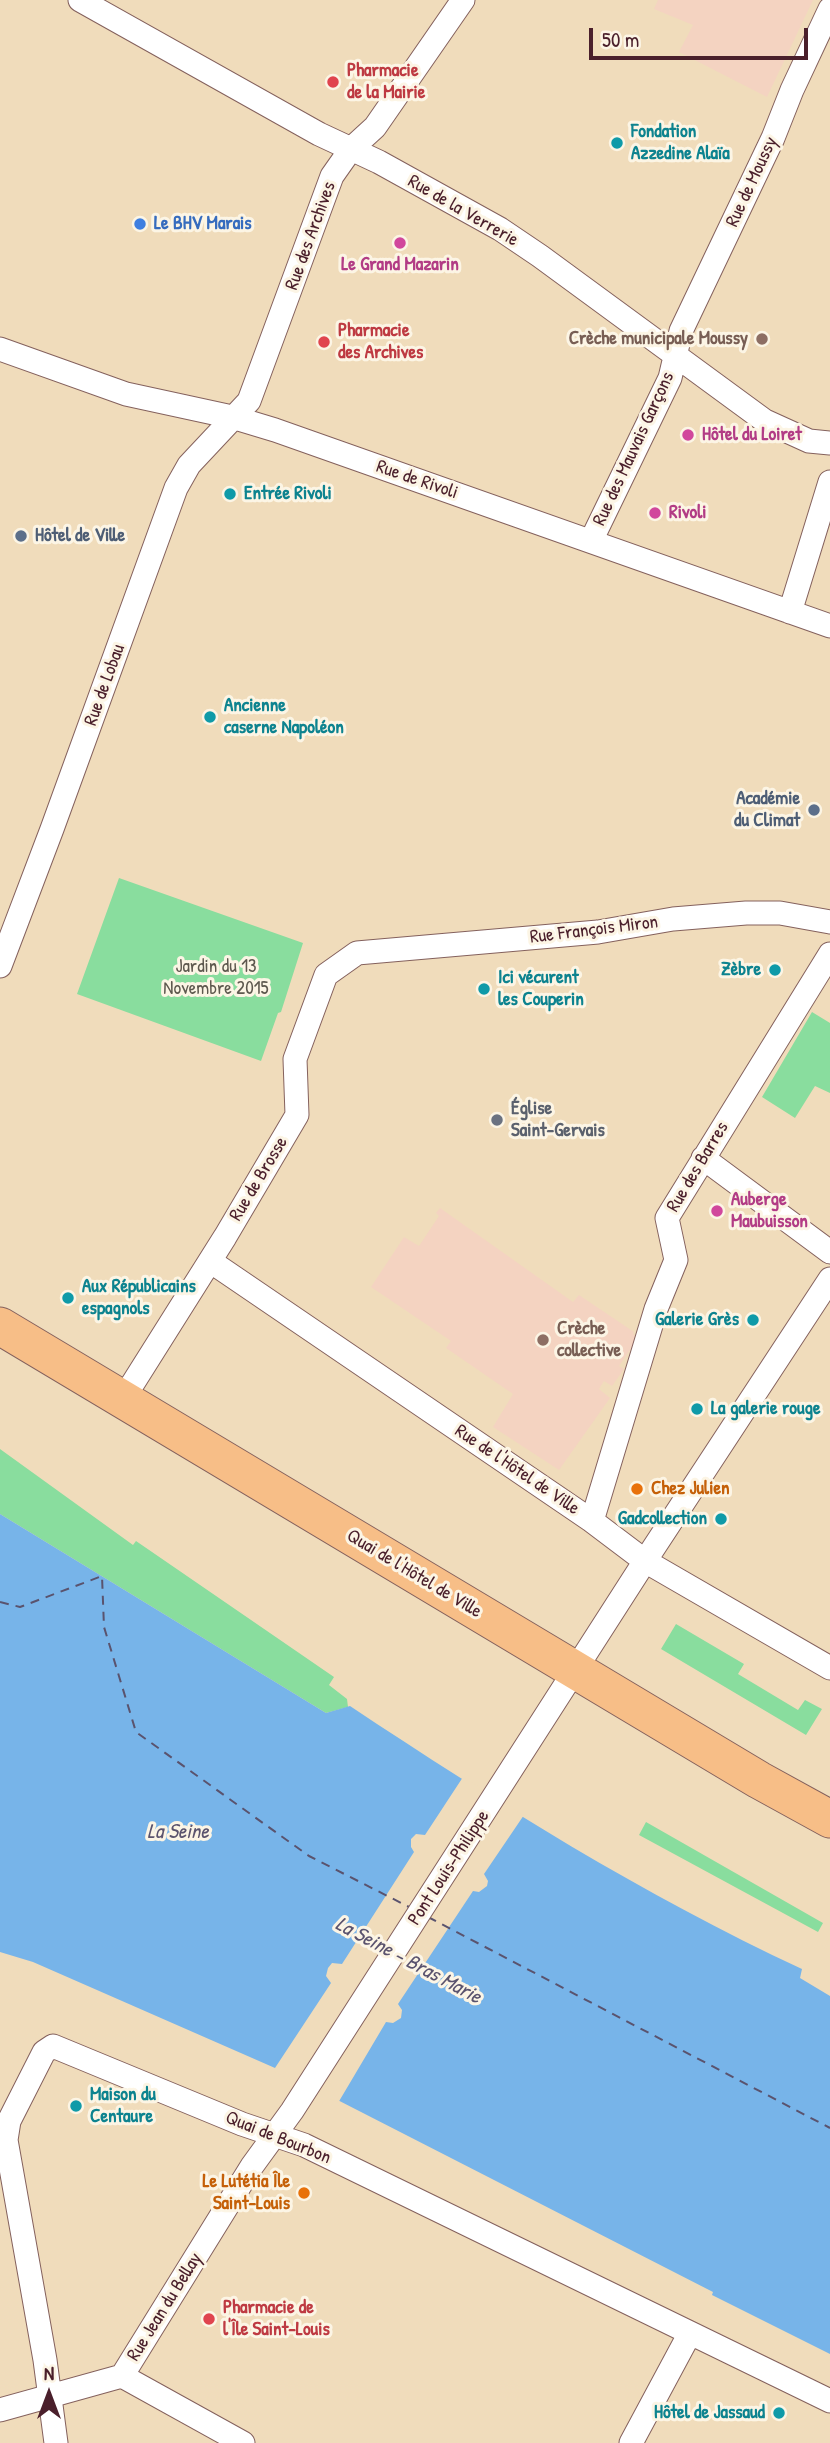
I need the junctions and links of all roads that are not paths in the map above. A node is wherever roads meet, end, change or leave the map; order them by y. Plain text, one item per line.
1 (80, 0) edge
2 (463, 0) edge
3 (830, 9) edge
4 (351, 149) junction
5 (0, 349) edge
6 (675, 356) junction
7 (232, 417) junction
8 (830, 443) edge
9 (830, 482) edge
10 (591, 541) junction
11 (790, 612) junction
12 (830, 626) edge
13 (830, 922) edge
14 (357, 953) joint
15 (830, 954) edge
16 (0, 966) edge
17 (703, 1158) junction
18 (830, 1252) edge
19 (210, 1261) junction
20 (830, 1279) edge
21 (0, 1326) edge
22 (122, 1399) junction
23 (592, 1521) junction
24 (645, 1561) junction
25 (830, 1668) edge
26 (576, 1670) junction
27 (830, 1818) edge
28 (275, 2135) junction
29 (690, 2333) junction
30 (122, 2376) junction
31 (50, 2397) junction
32 (830, 2401) edge
33 (0, 2410) edge
34 (55, 2443) edge
35 (243, 2443) edge
36 (631, 2443) edge

1 - 4 street, Rue de la Verrerie
2 - 4 street, Rue des Archives
3 - 6 street, Rue de Moussy
4 - 6 street, Rue de la Verrerie
4 - 7 street, Rue des Archives
5 - 7 street, Rue de Rivoli
6 - 8 street, Rue de la Verrerie
6 - 10 street, Rue des Mauvais Garçons
7 - 10 street, Rue de Rivoli
7 - 16 street, Rue de Lobau
9 - 11 street
10 - 11 street, Rue de Rivoli
11 - 12 street, Rue de Rivoli
13 - 14 street, Rue François Miron
14 - 19 street, Rue de Brosse
15 - 17 street, Rue des Barres
17 - 18 street
17 - 23 street, Rue des Barres
19 - 22 street, Rue de Brosse
19 - 23 street, Rue de l'Hôtel de Ville
20 - 24 street, Pont Louis-Philippe
21 - 22 main road, Quai de l'Hôtel de Ville
22 - 26 main road, Quai de l'Hôtel de Ville
23 - 24 street, Rue de l'Hôtel de Ville
24 - 25 street, Rue de l'Hôtel de Ville
24 - 26 street, Pont Louis-Philippe
26 - 27 main road, Quai de l'Hôtel de Ville
26 - 28 street, Pont Louis-Philippe
28 - 29 street, Quai de Bourbon
28 - 30 street, Rue Jean du Bellay
28 - 31 street, Quai de Bourbon
29 - 32 street, Quai de Bourbon
29 - 36 street
30 - 31 street, Rue Jean du Bellay
30 - 35 street
31 - 33 street, Rue Jean du Bellay
31 - 34 street

